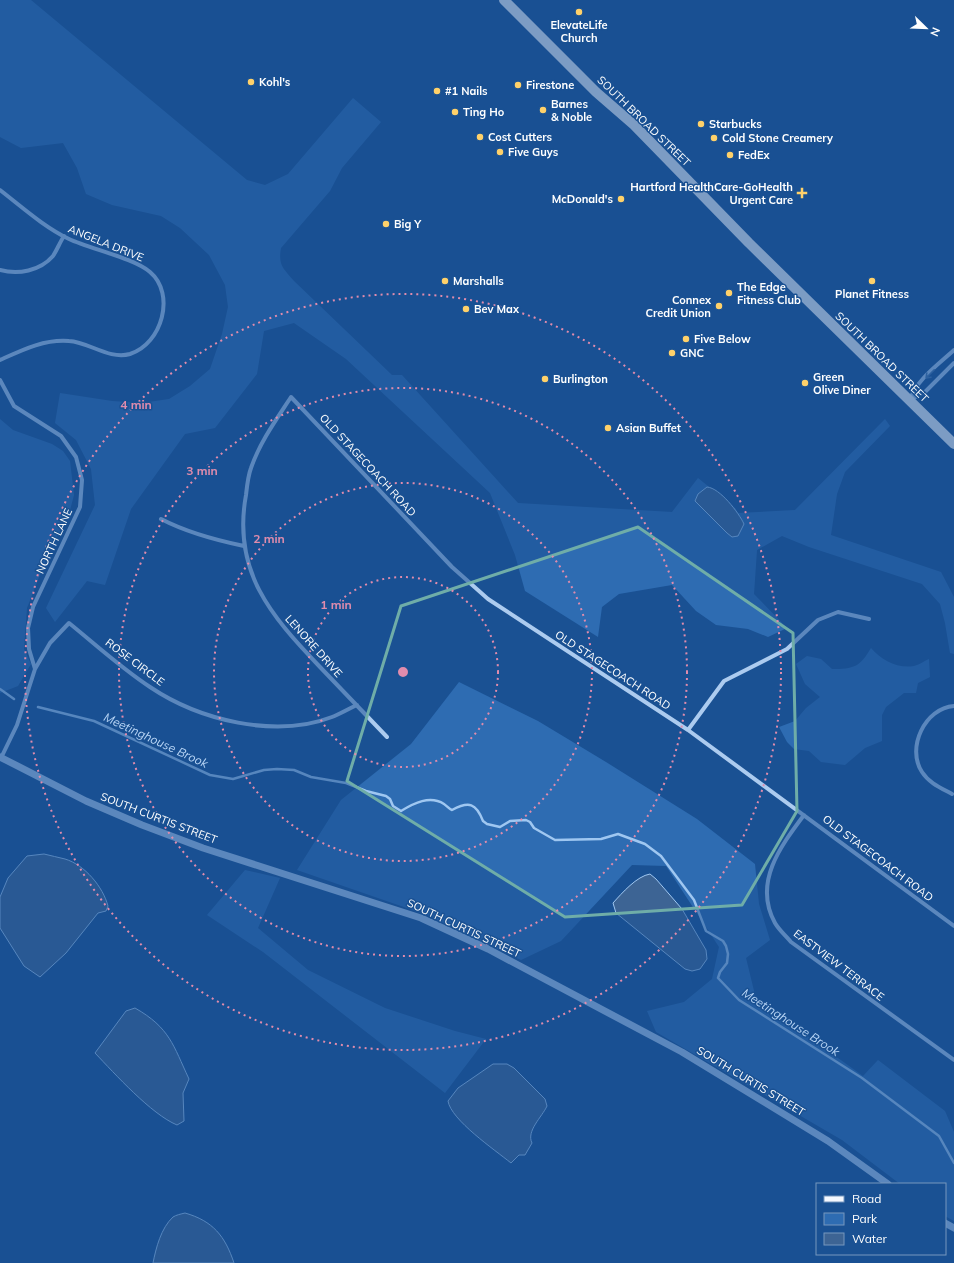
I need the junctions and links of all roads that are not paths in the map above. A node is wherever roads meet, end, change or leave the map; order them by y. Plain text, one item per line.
1 (504, 0) edge
2 (0, 190) edge
3 (64, 236) junction
4 (0, 270) edge
5 (954, 350) edge
6 (0, 360) edge
7 (954, 363) edge
8 (0, 380) edge
9 (291, 397) joint
10 (910, 400) junction
11 (954, 444) edge
12 (161, 519) dead end
13 (244, 546) junction
14 (869, 619) dead end
15 (35, 668) junction
16 (356, 706) junction
17 (954, 706) edge
18 (688, 730) junction
19 (387, 737) dead end
20 (1, 758) edge
21 (952, 794) dead end
22 (804, 815) junction
23 (954, 926) edge
24 (954, 1060) edge
25 (887, 1183) edge

1 - 10 main road, SOUTH BROAD STREET
2 - 3 street, ANGELA DRIVE
3 - 4 street
3 - 6 street, ANGELA DRIVE
5 -> 10 street
7 - 10 street
8 - 15 street, NORTH LANE
9 - 13 street, LENORE DRIVE
9 - 18 street, OLD STAGECOACH ROAD
10 - 11 main road, SOUTH BROAD STREET
12 - 13 street
13 - 16 street, LENORE DRIVE
14 - 18 street
15 - 16 street, ROSE CIRCLE
15 - 20 street
16 - 19 street, LENORE DRIVE
17 - 21 street
18 - 22 street, OLD STAGECOACH ROAD
20 - 25 street, SOUTH CURTIS STREET
22 - 23 street, OLD STAGECOACH ROAD
22 - 24 street, EASTVIEW TERRACE

